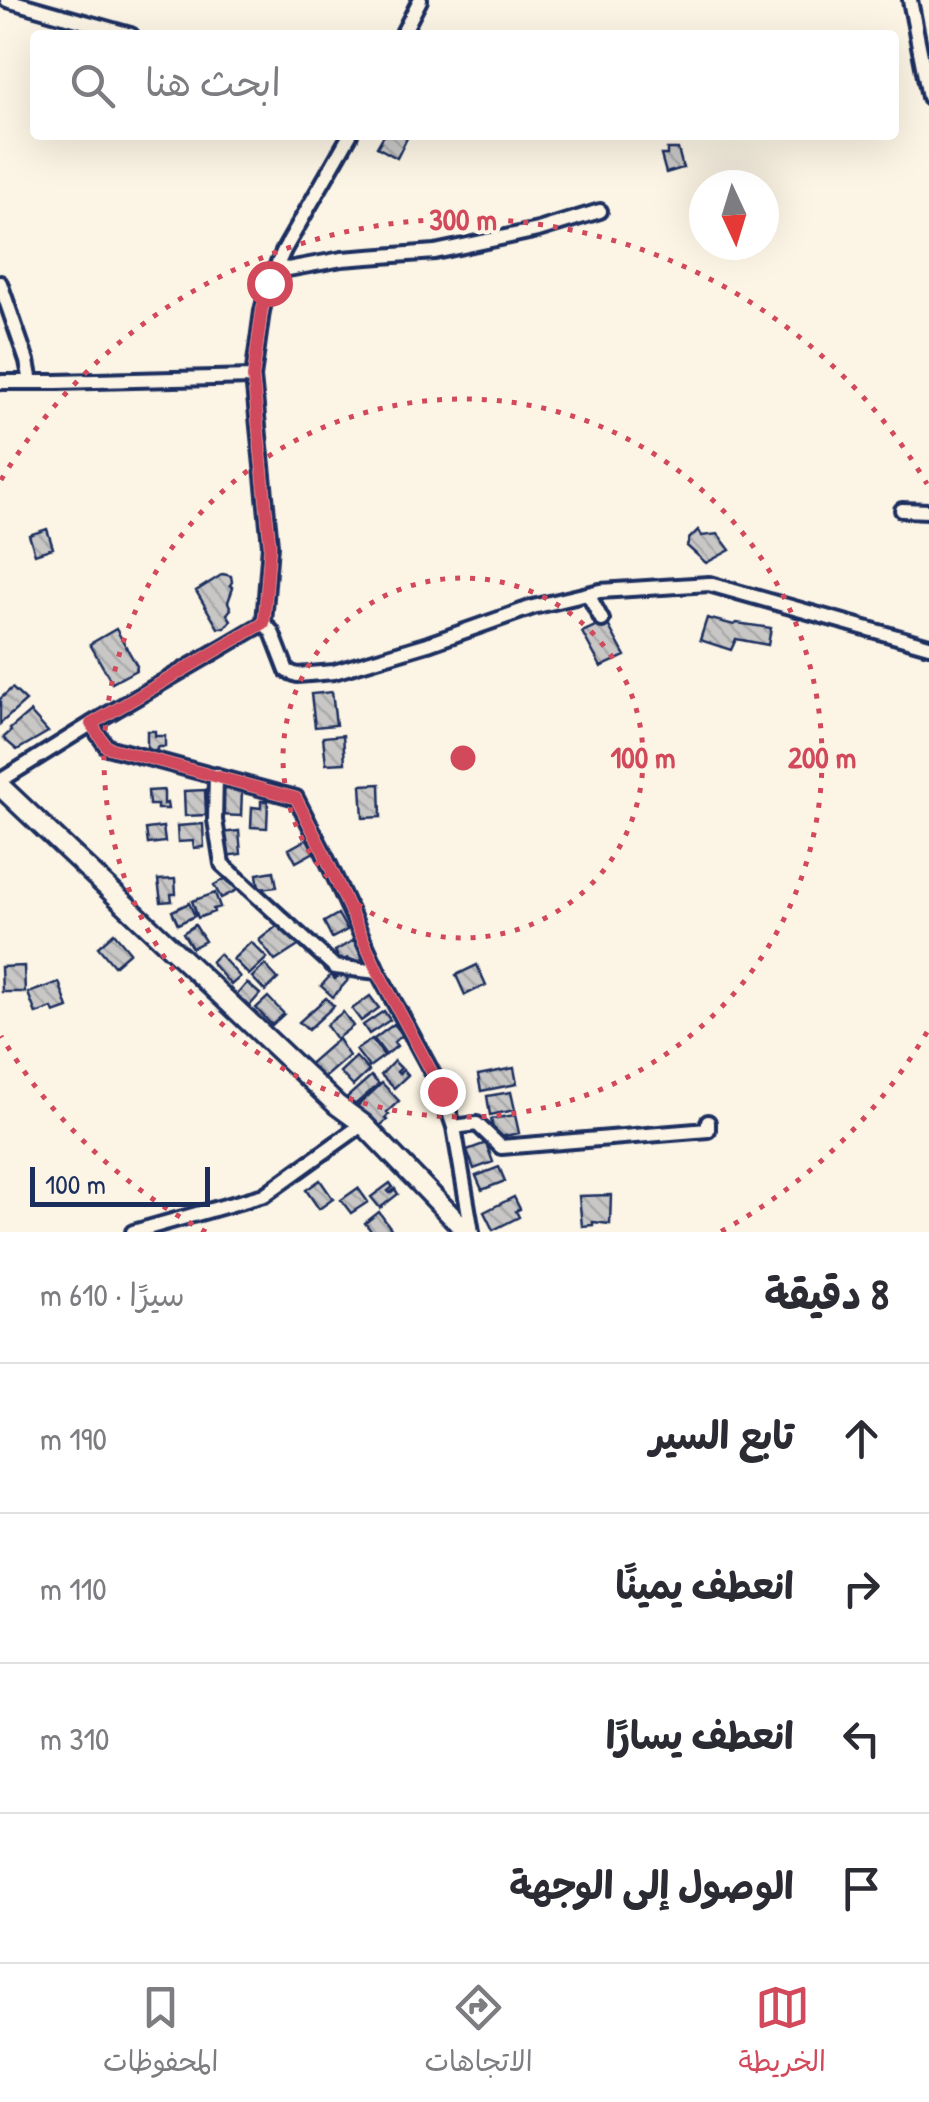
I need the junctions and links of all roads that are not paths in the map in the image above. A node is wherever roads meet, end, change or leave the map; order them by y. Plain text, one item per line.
1 (7, 0) edge
2 (420, 0) edge
3 (910, 0) edge
4 (113, 30) edge
5 (405, 30) edge
6 (929, 97) edge
7 (347, 140) edge
8 (600, 210) dead end
9 (276, 267) junction
10 (0, 283) edge
11 (253, 377) junction
12 (0, 382) edge
13 (31, 382) junction
14 (902, 510) dead end
15 (929, 511) edge
16 (588, 594) junction
17 (602, 620) dead end
18 (264, 623) junction
19 (929, 646) edge
20 (91, 724) junction
21 (216, 775) junction
22 (0, 783) edge
23 (378, 972) junction
24 (708, 1122) dead end
25 (363, 1124) junction
26 (454, 1127) junction
27 (133, 1232) edge
28 (470, 1232) edge

1 - 4 street
2 - 5 street
3 - 6 street
7 - 9 street
8 - 9 street
9 - 11 street
10 - 13 street
11 - 13 street
11 - 18 street
12 - 13 street
14 - 15 street
16 - 17 street
16 - 18 street
16 - 19 street
18 - 20 street
20 - 21 street
20 - 22 street
21 - 23 street
21 - 23 street
22 - 25 main road
23 - 26 street
24 - 26 street
25 - 27 street
25 - 28 main road
26 - 28 street

